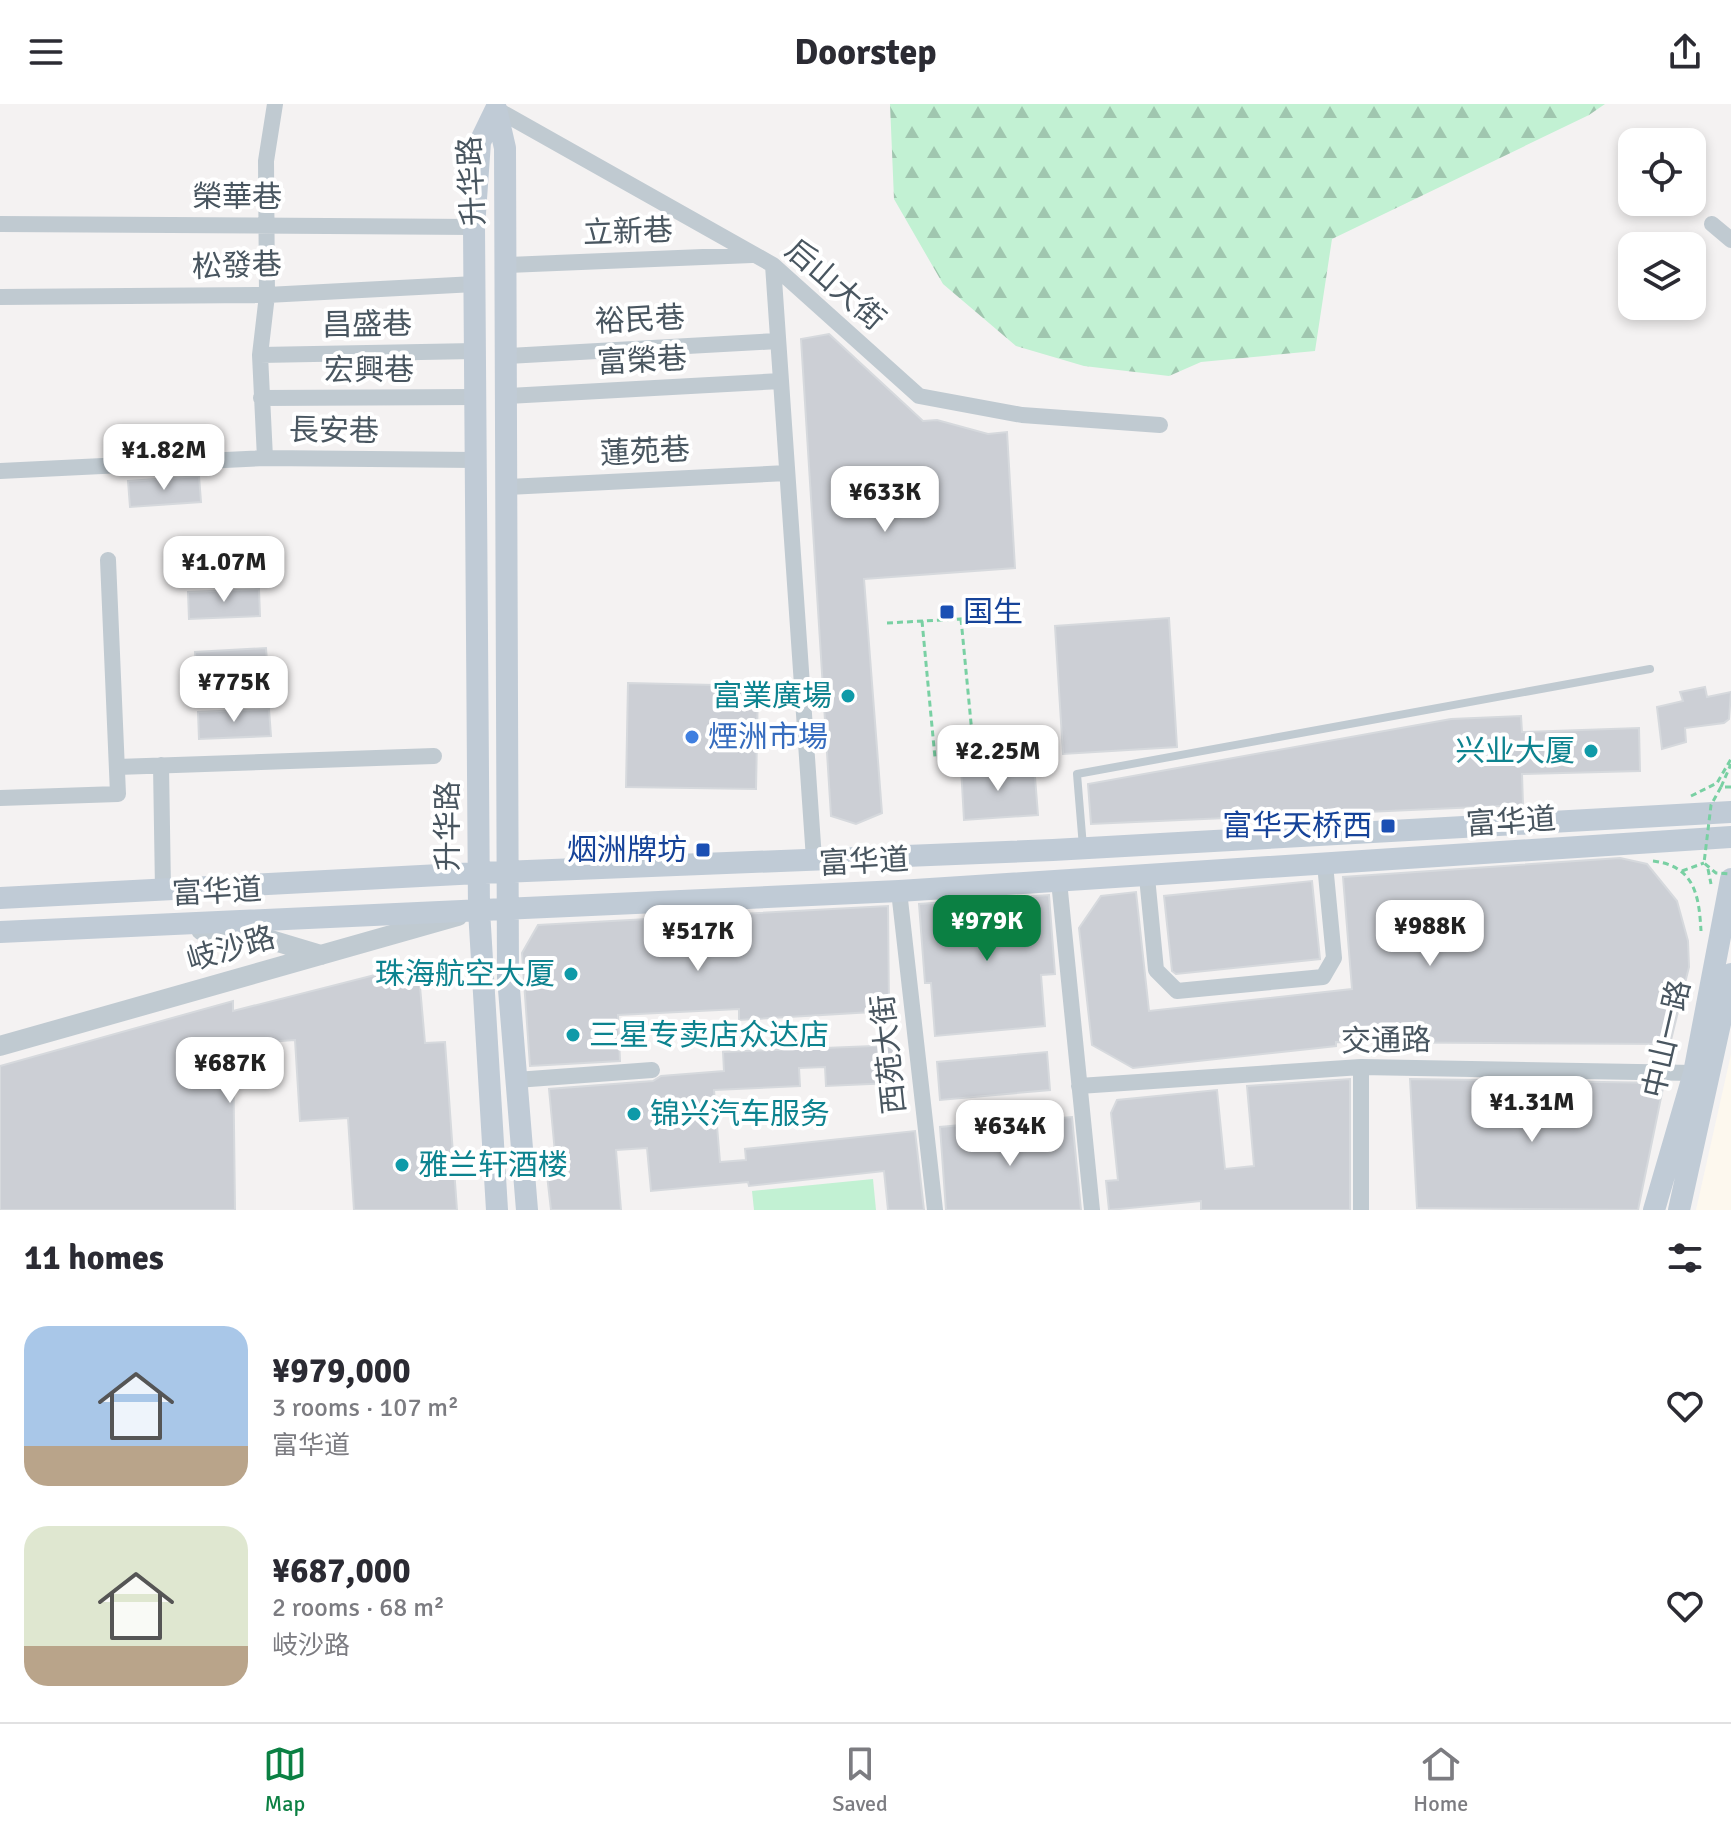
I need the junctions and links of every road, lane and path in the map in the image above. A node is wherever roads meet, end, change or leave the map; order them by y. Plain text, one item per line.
1 (275, 104) edge
2 (492, 106) edge
3 (0, 224) edge
4 (1712, 224) dead end
5 (266, 226) junction
6 (474, 227) junction
7 (1731, 240) edge
8 (754, 254) junction
9 (506, 265) junction
10 (773, 265) junction
11 (475, 284) junction
12 (267, 295) junction
13 (0, 297) edge
14 (778, 341) junction
15 (475, 351) junction
16 (260, 355) junction
17 (506, 356) junction
18 (781, 381) junction
19 (506, 396) junction
20 (477, 397) junction
21 (261, 398) junction
22 (1160, 425) dead end
23 (265, 458) junction
24 (476, 460) junction
25 (0, 471) edge
26 (787, 473) junction
27 (506, 487) junction
28 (108, 560) dead end
29 (996, 617) dead end
30 (961, 619) junction
31 (922, 621) junction
32 (887, 623) dead end
33 (1650, 669) dead end
34 (974, 754) dead end
35 (434, 756) dead end
36 (935, 758) dead end
37 (1731, 762) edge
38 (161, 765) junction
39 (117, 767) junction
40 (1721, 787) junction
41 (1731, 787) edge
42 (0, 798) edge
43 (1685, 799) dead end
44 (1731, 812) edge
45 (1731, 837) edge
46 (1083, 848) junction
47 (814, 859) junction
48 (1650, 861) dead end
49 (1704, 863) junction
50 (1325, 864) junction
51 (508, 871) junction
52 (1682, 871) junction
53 (478, 873) junction
54 (1731, 876) edge
55 (1147, 877) junction
56 (1059, 881) junction
57 (264, 884) junction
58 (163, 890) junction
59 (899, 891) junction
60 (0, 898) edge
61 (508, 908) junction
62 (479, 910) junction
63 (265, 920) junction
64 (157, 925) junction
65 (0, 932) edge
66 (1701, 935) dead end
67 (321, 955) junction
68 (1731, 974) edge
69 (0, 1046) edge
70 (1361, 1067) junction
71 (652, 1070) dead end
72 (1694, 1073) junction
73 (516, 1080) junction
74 (1079, 1086) junction
75 (497, 1210) edge
76 (527, 1210) edge
77 (935, 1210) edge
78 (1092, 1210) edge
79 (1361, 1210) edge
80 (1654, 1210) edge
81 (1679, 1210) edge

1 - 5 street
2 - 6 main road, 升华路
2 - 8 street, 后山大街
2 - 9 main road, 升华路
3 - 5 street, 榮華巷
4 - 7 street
5 - 6 street, 榮華巷
5 - 12 street
6 - 11 main road, 升华路
8 - 9 street, 立新巷
8 - 10 street, 后山大街
9 - 17 main road, 升华路
10 - 14 street
10 - 22 street, 后山大街
11 - 12 street, 松發巷
11 - 15 main road, 升华路
12 - 13 street, 松發巷
12 - 16 street
14 - 17 street, 裕民巷
14 - 18 street
15 - 16 street, 昌盛巷
15 - 20 main road, 升华路
16 - 21 street
17 - 19 main road, 升华路
18 - 19 street, 富榮巷
18 - 26 street
19 - 27 main road, 升华路
20 - 21 street, 宏興巷
20 - 24 main road, 升华路
21 - 23 street
23 - 24 street, 長安巷
23 - 25 street, 長安巷
24 - 53 main road, 升华路
26 - 27 street, 蓮苑巷
26 - 47 street
27 - 51 main road, 升华路
28 - 39 street
29 - 30 path
30 - 31 path
30 - 34 path
31 - 32 path
31 - 36 path
33 - 46 lane
35 - 38 street
37 - 40 path
37 - 43 path
38 - 39 street
38 - 58 street
39 - 42 street
40 - 41 path, bridge
40 - 49 path, bridge
44 - 46 main road, 富华道
45 - 50 main road, 富华道
46 - 47 main road, 富华道
47 - 51 main road, 富华道
48 - 52 path
49 - 52 path
49 - 54 path, bridge
50 - 55 main road, 富华道
50 - 55 street
51 - 53 main road, 富华道
51 - 61 main road, 升华路
52 - 66 path
53 - 57 main road, 富华道
53 - 62 main road, 升华路
54 - 72 main road, 中山一路
55 - 56 main road, 富华道
56 - 59 main road, 富华道
56 - 74 street
57 - 58 main road, 富华道
57 - 63 main road
58 - 60 main road, 富华道
59 - 61 main road, 富华道
59 - 77 street, 西苑大街
61 - 62 main road, 富华道
61 - 73 main road, 升华路
62 - 63 main road, 富华道
62 - 67 street, 岐沙路
62 - 75 main road, 升华路
63 - 64 main road, 富华道
64 - 65 main road, 富华道
64 - 67 street
67 - 69 street, 岐沙路
68 - 81 main road, 中山一路
70 - 72 street, 交通路
70 - 74 street, 交通路
70 - 79 street
71 - 73 street
72 - 80 main road, 中山一路
73 - 76 main road, 升华路
74 - 78 street

